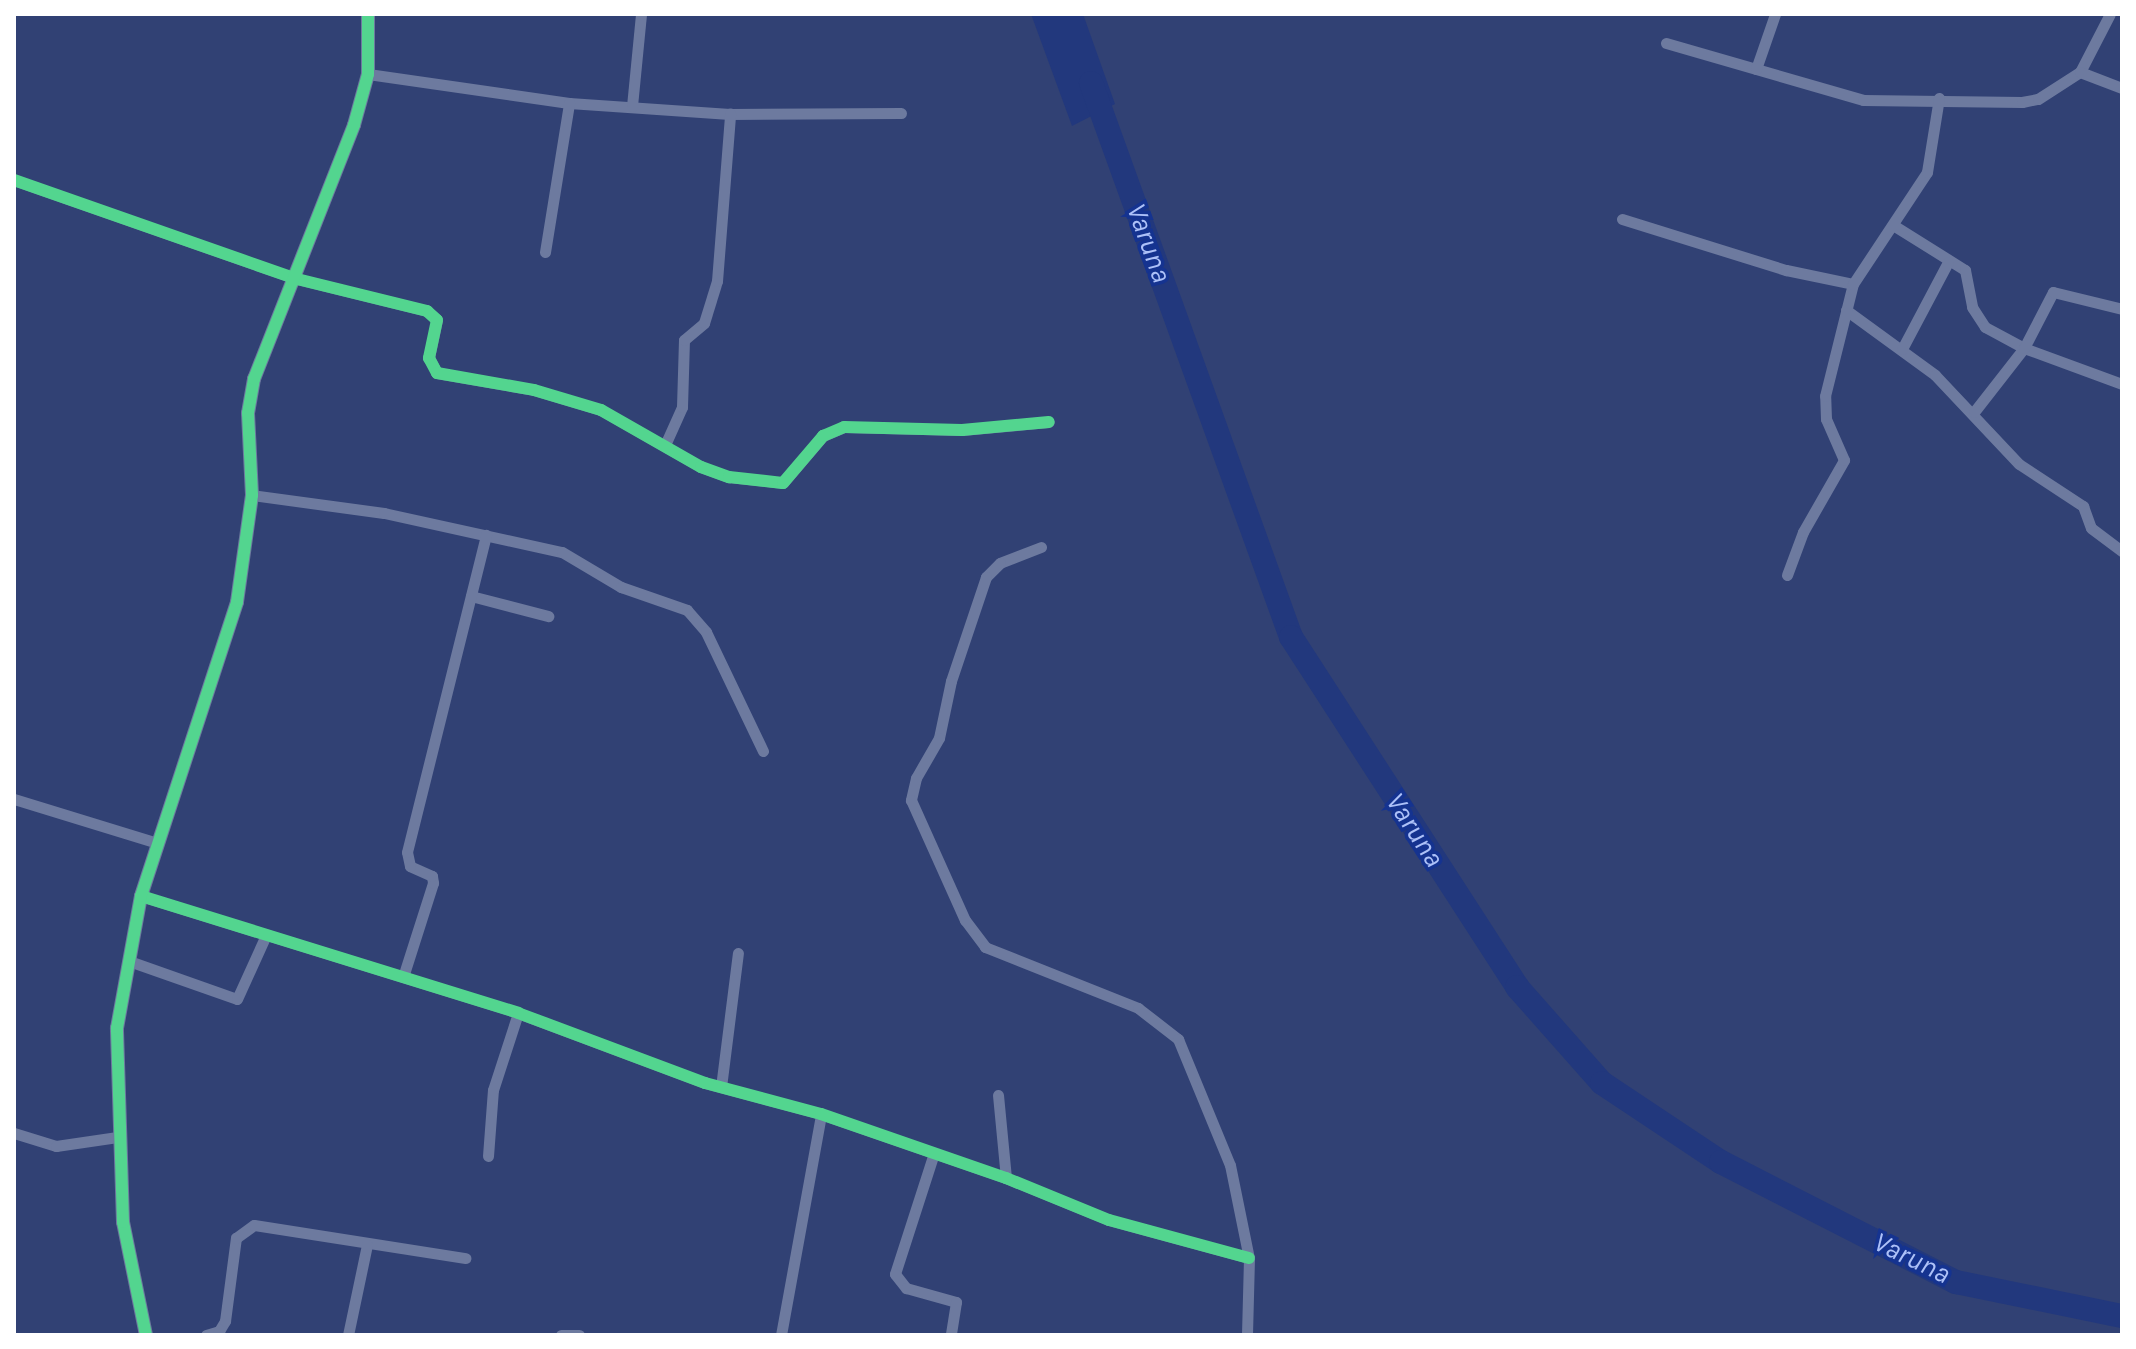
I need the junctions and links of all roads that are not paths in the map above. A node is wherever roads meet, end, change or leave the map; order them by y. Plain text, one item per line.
1 (368, 14) edge
2 (641, 14) edge
3 (1775, 14) edge
4 (2110, 14) edge
5 (1666, 43) dead end
6 (1756, 69) junction
7 (2080, 72) junction
8 (368, 74) junction
9 (2122, 88) edge
10 (1939, 98) junction
11 (569, 103) junction
12 (632, 106) junction
13 (901, 113) dead end
14 (730, 114) junction
15 (14, 180) edge
16 (1622, 219) dead end
17 (1893, 225) junction
18 (545, 252) dead end
19 (1948, 262) junction
20 (297, 279) junction
21 (1853, 284) junction
22 (2122, 309) edge
23 (1846, 310) junction
24 (2024, 348) junction
25 (1902, 349) junction
26 (2122, 384) edge
27 (1974, 412) junction
28 (1049, 422) dead end
29 (665, 445) junction
30 (252, 495) junction
31 (486, 535) junction
32 (1041, 547) dead end
33 (2122, 551) edge
34 (1787, 575) dead end
35 (471, 596) junction
36 (548, 616) dead end
37 (763, 751) dead end
38 (14, 799) edge
39 (157, 843) junction
40 (141, 896) junction
41 (266, 935) junction
42 (738, 953) dead end
43 (129, 961) junction
44 (403, 977) junction
45 (518, 1013) junction
46 (721, 1087) junction
47 (998, 1095) dead end
48 (821, 1114) junction
49 (14, 1133) edge
50 (117, 1137) junction
51 (934, 1153) junction
52 (488, 1156) dead end
53 (1006, 1178) junction
54 (367, 1245) junction
55 (465, 1258) dead end
56 (1249, 1258) junction
57 (146, 1335) edge
58 (206, 1335) edge
59 (348, 1335) edge
60 (561, 1335) edge
61 (579, 1335) edge
62 (781, 1335) edge
63 (951, 1335) edge
64 (1247, 1335) edge

1 - 8 street
2 - 12 street
3 - 6 street
4 - 7 street
5 - 6 street
6 - 10 street
7 - 9 street
7 - 10 street
8 - 11 street
8 - 20 street
10 - 17 street
11 - 12 street
11 - 18 street
12 - 14 street
13 - 14 street
14 - 29 street
15 - 20 street
16 - 21 street
17 - 19 street
17 - 21 street
19 - 24 street
19 - 25 street
20 - 29 street
20 - 30 street
21 - 23 street
22 - 24 street
23 - 25 street
23 - 34 street
24 - 26 street
24 - 27 street
25 - 27 street
27 - 33 street
28 - 29 street
30 - 31 street
30 - 39 street
31 - 35 street
31 - 37 street
32 - 56 street
35 - 36 street
35 - 44 street
38 - 39 street
39 - 40 street
40 - 41 street
40 - 43 street
41 - 43 street
41 - 44 street
42 - 46 street
43 - 50 street
44 - 45 street
45 - 46 street
45 - 52 street
46 - 48 street
47 - 53 street
48 - 51 street
48 - 62 street
49 - 50 street
50 - 57 street
51 - 53 street
51 - 63 street
53 - 56 street
54 - 55 street
54 - 58 street
54 - 59 street
56 - 64 street
60 - 61 street

